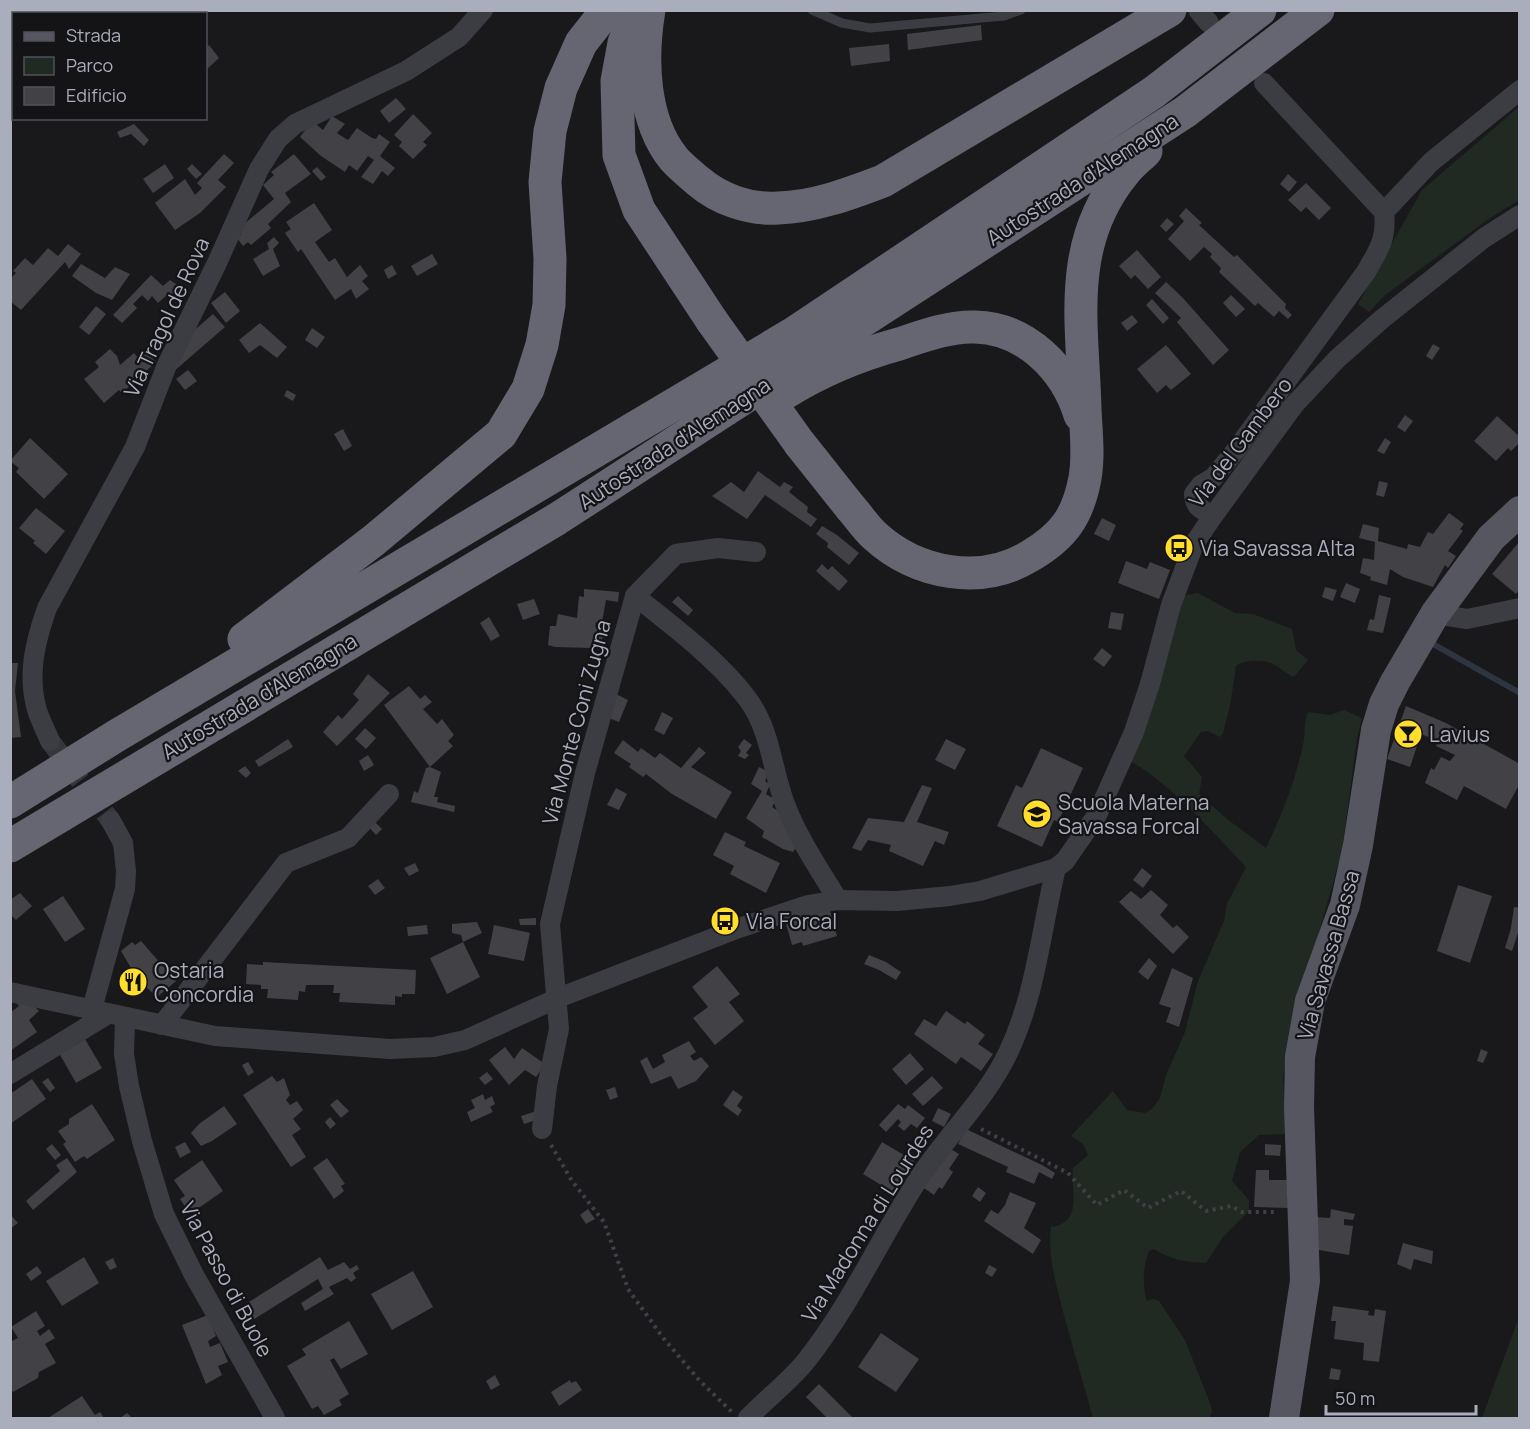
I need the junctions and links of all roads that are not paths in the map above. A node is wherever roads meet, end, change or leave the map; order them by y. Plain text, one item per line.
1 (483, 10) edge
2 (607, 10) edge
3 (636, 10) edge
4 (649, 10) edge
5 (812, 10) edge
6 (1021, 10) edge
7 (1170, 10) edge
8 (1260, 10) edge
9 (1318, 10) edge
10 (1264, 83) dead end
11 (1520, 90) edge
12 (1185, 112) junction
13 (1384, 212) junction
14 (1520, 215) edge
15 (1086, 437) junction
16 (1520, 511) edge
17 (1213, 516) junction
18 (556, 519) junction
19 (756, 552) dead end
20 (635, 596) junction
21 (1520, 608) edge
22 (1435, 614) junction
23 (116, 736) junction
24 (50, 741) tunnel mouth
25 (389, 794) dead end
26 (10, 802) edge
27 (111, 821) tunnel mouth
28 (10, 846) edge
29 (1056, 868) junction
30 (838, 900) junction
31 (10, 992) edge
32 (558, 998) junction
33 (108, 1013) junction
34 (162, 1025) junction
35 (10, 1074) edge
36 (542, 1130) road end
37 (275, 1419) edge
38 (748, 1419) edge
39 (1284, 1419) edge

1 - 24 street, Via Tragol de Rova
2 - 23 highway
3 - 15 highway, bridge
4 - 7 highway
5 - 6 lane
8 - 23 highway, Autostrada d'Alemagna
9 - 12 highway, Autostrada d'Alemagna
10 - 13 street
11 - 13 street
12 - 15 highway
12 - 18 highway, Autostrada d'Alemagna
13 - 17 street
14 - 17 street, Via del Gambero
15 - 18 highway
16 - 22 main road, Via Savassa Bassa
17 - 29 street, Via del Gambero
18 - 28 highway, Autostrada d'Alemagna
19 - 20 street, Via Monte Coni Zugna
20 - 30 street
20 - 32 street, Via Monte Coni Zugna
21 - 22 street
22 - 39 main road, Via Savassa Bassa
23 - 26 highway, Autostrada d'Alemagna
25 - 34 street
27 - 33 street
29 - 30 street
29 - 38 street, Via Madonna di Lourdes
30 - 32 street
31 - 33 street
32 - 34 street
32 - 36 street, Via Monte Coni Zugna
33 - 34 street
33 - 35 street
33 - 37 street, Via Passo di Buole

